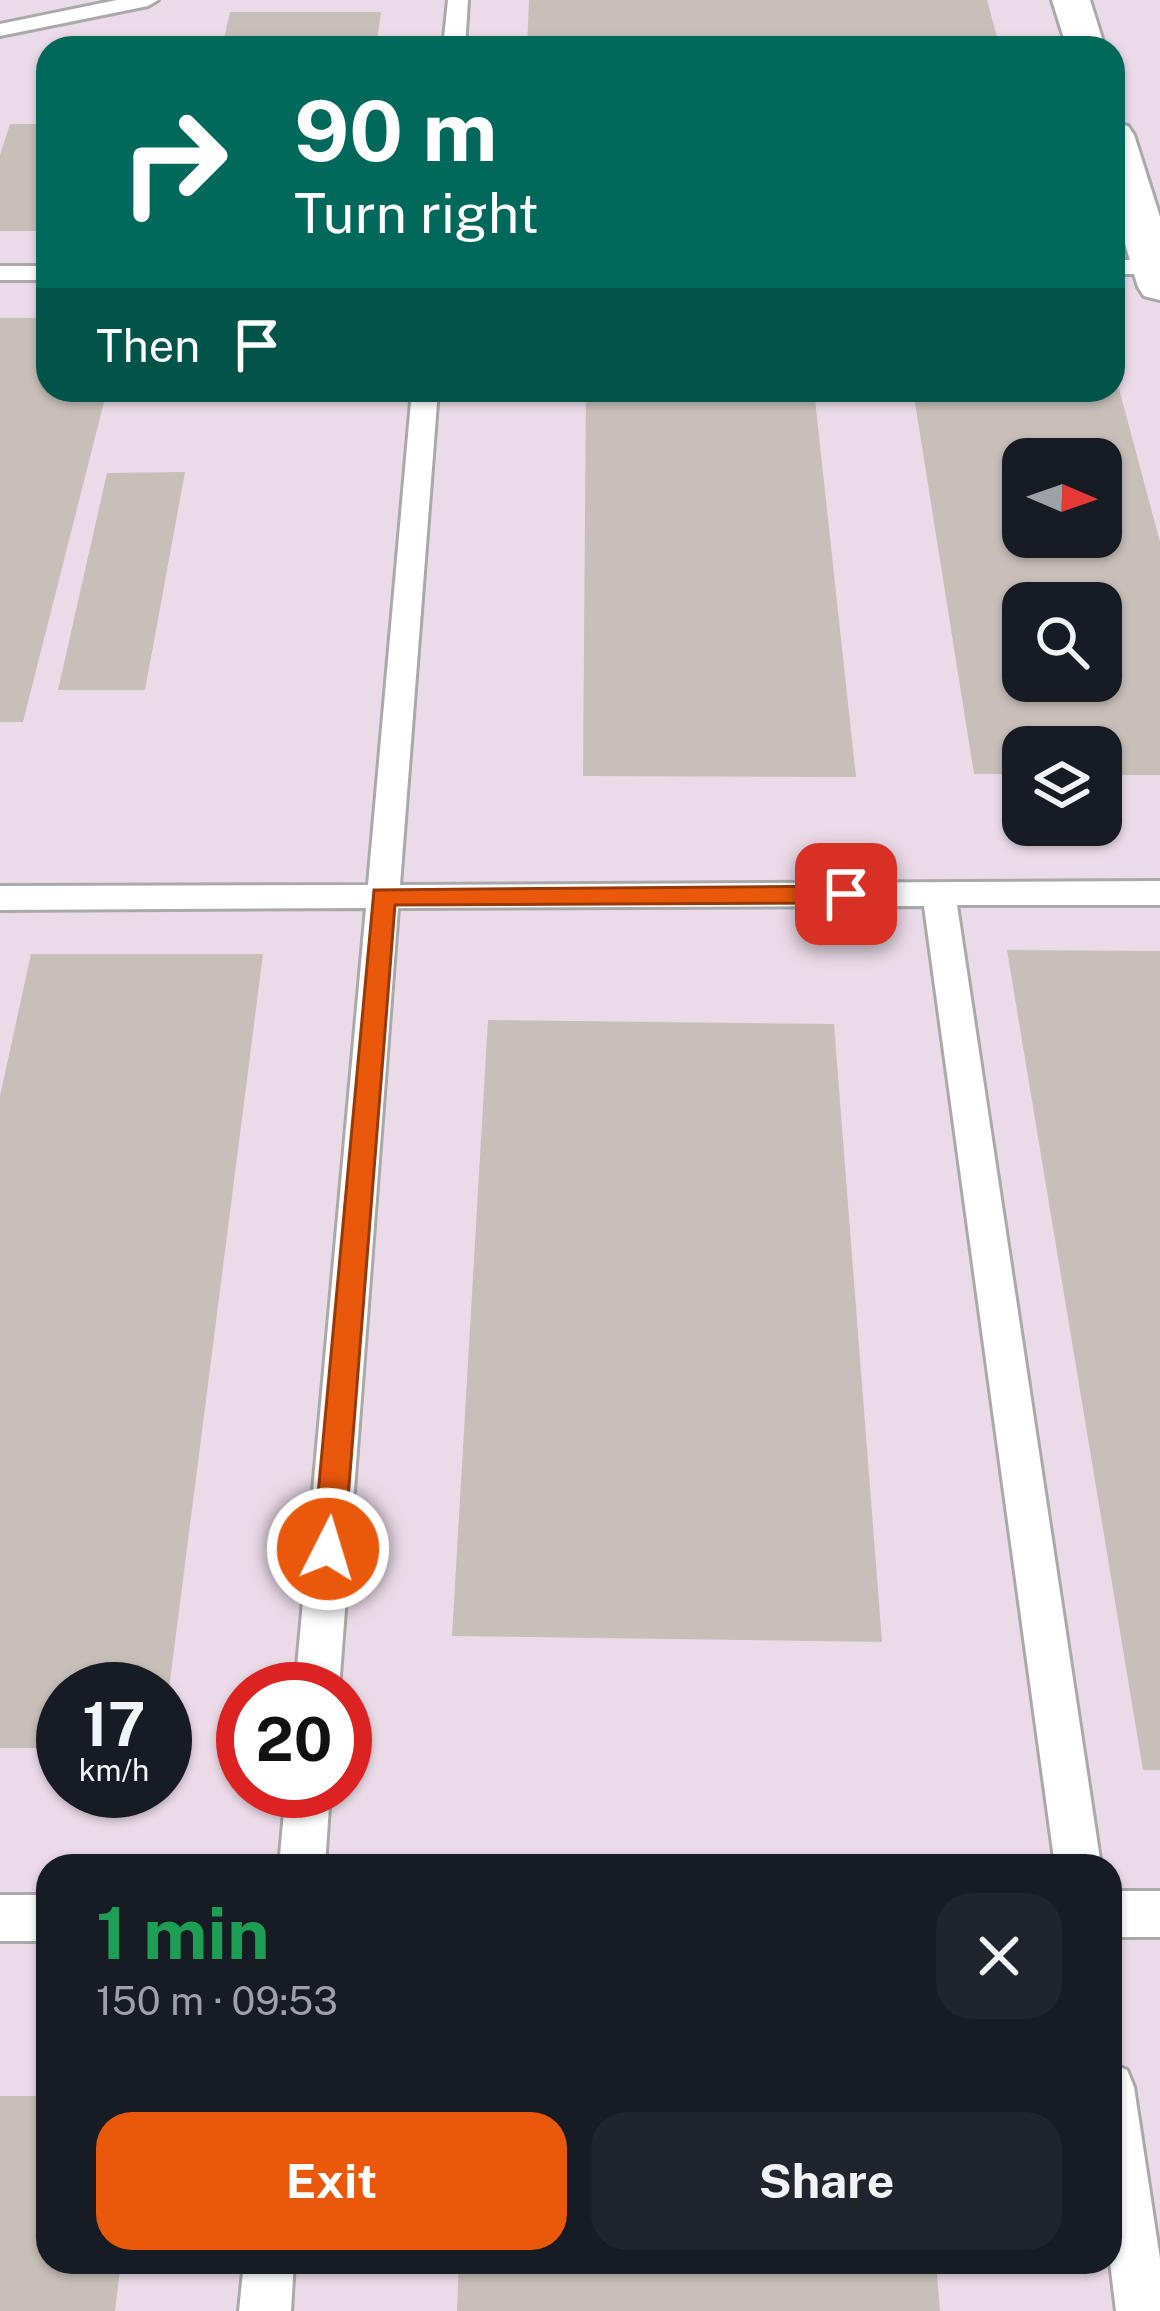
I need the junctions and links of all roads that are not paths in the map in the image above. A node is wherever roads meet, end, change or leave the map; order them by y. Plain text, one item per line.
1 (148, 0) edge
2 (458, 0) edge
3 (1071, 0) edge
4 (0, 29) edge
5 (455, 36) edge
6 (1082, 36) edge
7 (1125, 183) edge
8 (1147, 272) edge
9 (0, 273) edge
10 (36, 273) edge
11 (424, 402) edge
12 (1160, 893) edge
13 (939, 894) junction
14 (383, 896) junction
15 (0, 898) edge
16 (318, 1662) edge
17 (306, 1818) edge
18 (303, 1854) edge
19 (1076, 1854) edge
20 (1122, 1914) edge
21 (1160, 1914) edge
22 (0, 1918) edge
23 (36, 1918) edge
24 (1122, 2170) edge
25 (267, 2274) edge
26 (265, 2311) edge
27 (1142, 2311) edge

1 - 4 lane
2 - 5 lane
3 - 6 street
7 - 8 street
9 - 10 lane
11 - 14 lane
12 - 13 lane
13 - 14 lane
13 - 19 lane
14 - 15 lane
14 - 16 lane
17 - 18 lane
20 - 21 lane
22 - 23 lane
24 - 27 lane
25 - 26 lane

